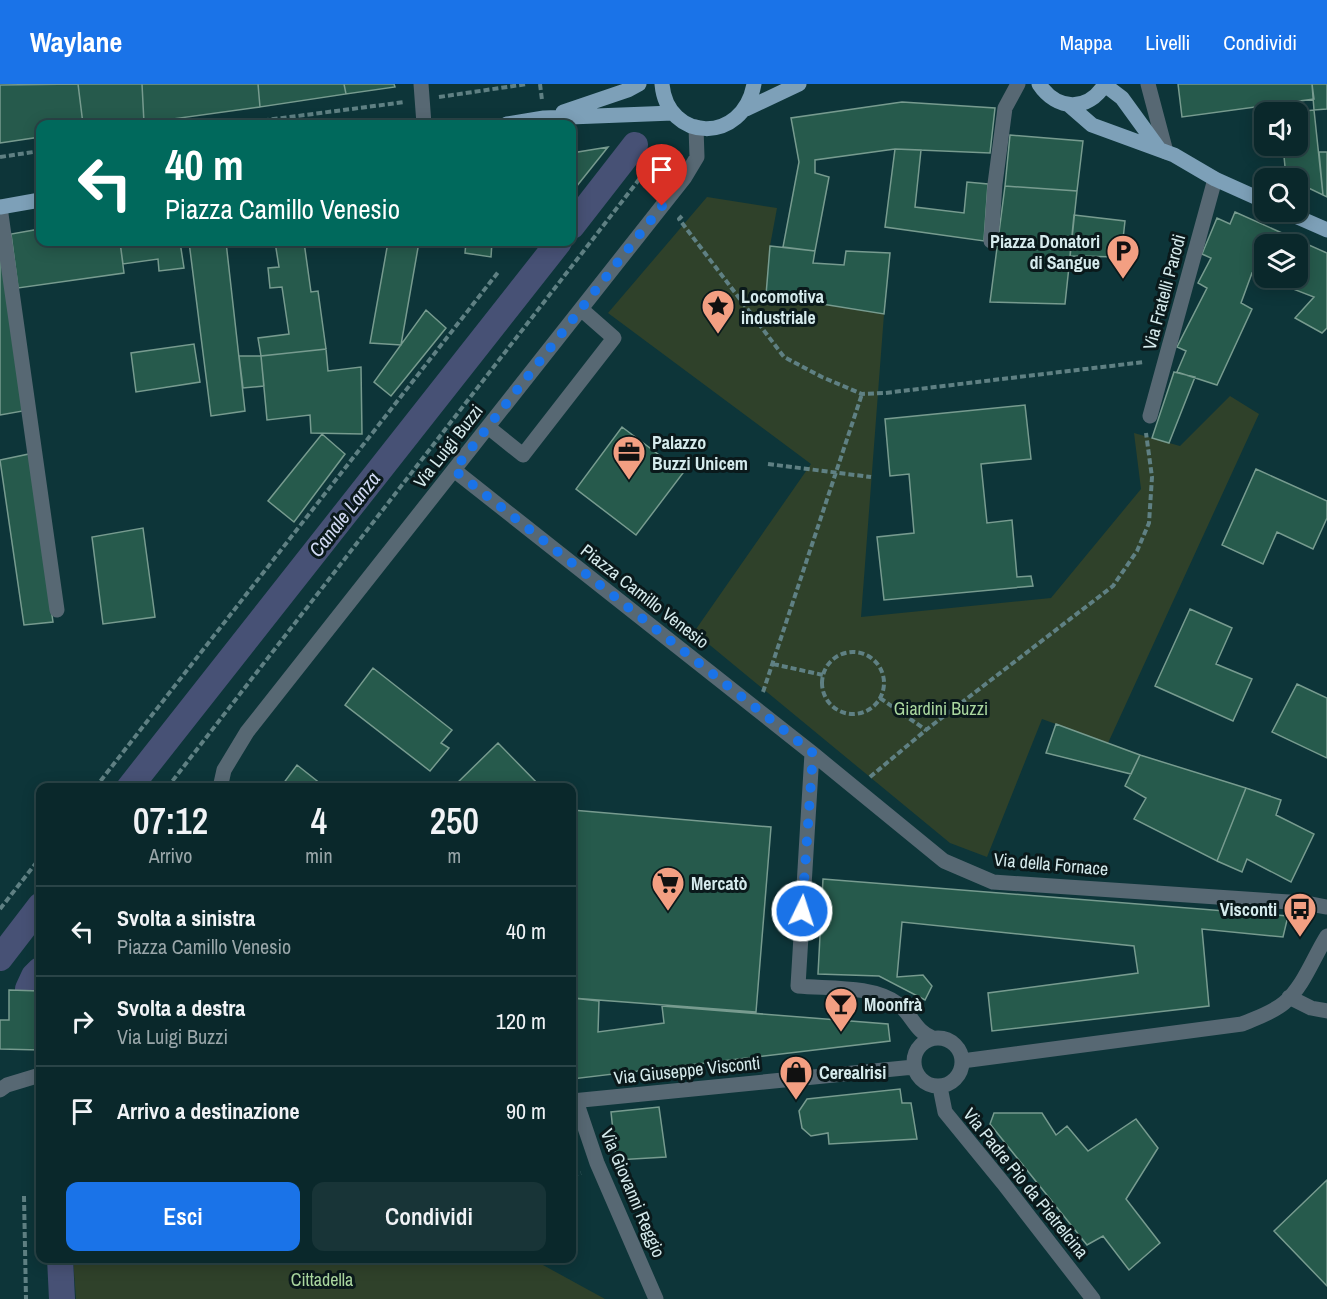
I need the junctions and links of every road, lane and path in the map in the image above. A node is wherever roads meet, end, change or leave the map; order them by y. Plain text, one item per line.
1 (526, 84) edge
2 (639, 84) edge
3 (662, 84) edge
4 (754, 84) edge
5 (799, 84) edge
6 (1018, 84) edge
7 (1039, 84) edge
8 (1148, 84) edge
9 (1105, 85) edge
10 (422, 92) edge
11 (1069, 105) junction
12 (746, 109) junction
13 (674, 113) junction
14 (544, 118) junction
15 (260, 120) edge
16 (424, 120) edge
17 (532, 120) edge
18 (696, 128) junction
19 (1162, 150) junction
20 (36, 152) edge
21 (0, 156) edge
22 (641, 177) dead end
23 (1215, 179) junction
24 (1254, 197) edge
25 (36, 201) edge
26 (0, 207) edge
27 (686, 211) dead end
28 (1308, 222) edge
29 (1327, 230) edge
30 (991, 241) dead end
31 (499, 271) dead end
32 (581, 309) junction
33 (1166, 360) junction
34 (862, 394) junction
35 (1150, 416) joint
36 (488, 427) junction
37 (768, 464) dead end
38 (454, 470) junction
39 (836, 472) junction
40 (871, 477) dead end
41 (57, 610) dead end
42 (773, 664) junction
43 (823, 675) junction
44 (880, 698) junction
45 (757, 710) junction
46 (926, 730) junction
47 (813, 753) junction
48 (99, 783) edge
49 (171, 783) edge
50 (221, 783) edge
51 (856, 789) junction
52 (36, 863) edge
53 (1327, 908) edge
54 (0, 909) edge
55 (1326, 936) edge
56 (1289, 997) junction
57 (1327, 1011) edge
58 (933, 1038) junction
59 (962, 1061) junction
60 (914, 1067) junction
61 (36, 1076) edge
62 (940, 1087) junction
63 (0, 1090) edge
64 (576, 1101) edge
65 (576, 1106) edge
66 (24, 1196) dead end
67 (26, 1299) edge
68 (656, 1299) edge
69 (1093, 1299) edge

1 - 10 path
2 - 14 main road
3 - 13 main road
4 - 12 main road
5 - 12 main road
6 - 30 street
7 - 11 main road
8 - 19 street
9 - 11 main road
9 - 19 main road
10 - 15 path
10 - 16 street
11 - 19 main road
12 - 18 main road
13 - 14 main road
13 - 18 main road
14 - 17 main road
18 - 32 street, Via Luigi Buzzi
19 - 23 main road
20 - 21 path
22 - 49 path
23 - 24 main road
23 - 33 street, Via Fratelli Parodi
25 - 26 main road
26 - 41 street
27 - 34 path
28 - 29 main road
31 - 48 path
32 - 36 street, Via Luigi Buzzi
32 - 36 street
33 - 34 path
33 - 35 street, Via Fratelli Parodi
34 - 39 path
35 - 46 path
36 - 38 street, Via Luigi Buzzi
37 - 39 path
38 - 45 street, Piazza Camillo Venesio
38 - 50 street, Via Luigi Buzzi
39 - 40 path
39 - 42 path
42 - 43 path
42 - 45 path
43 - 44 path
43 - 44 path
44 - 46 path
45 - 47 street, Piazza Camillo Venesio
46 - 51 path
47 - 51 street, Via della Fornace
47 - 58 street
51 - 53 street, Via della Fornace
52 - 54 path
55 - 56 street
56 - 57 street
56 - 59 street
58 - 59 street
58 - 60 street
59 - 62 street
60 - 62 street
60 - 64 street, Via Giuseppe Visconti
61 - 63 street
62 - 69 street, Via Padre Pio da Pietrelcina
65 - 68 street, Via Giovanni Reggio
66 - 67 path

